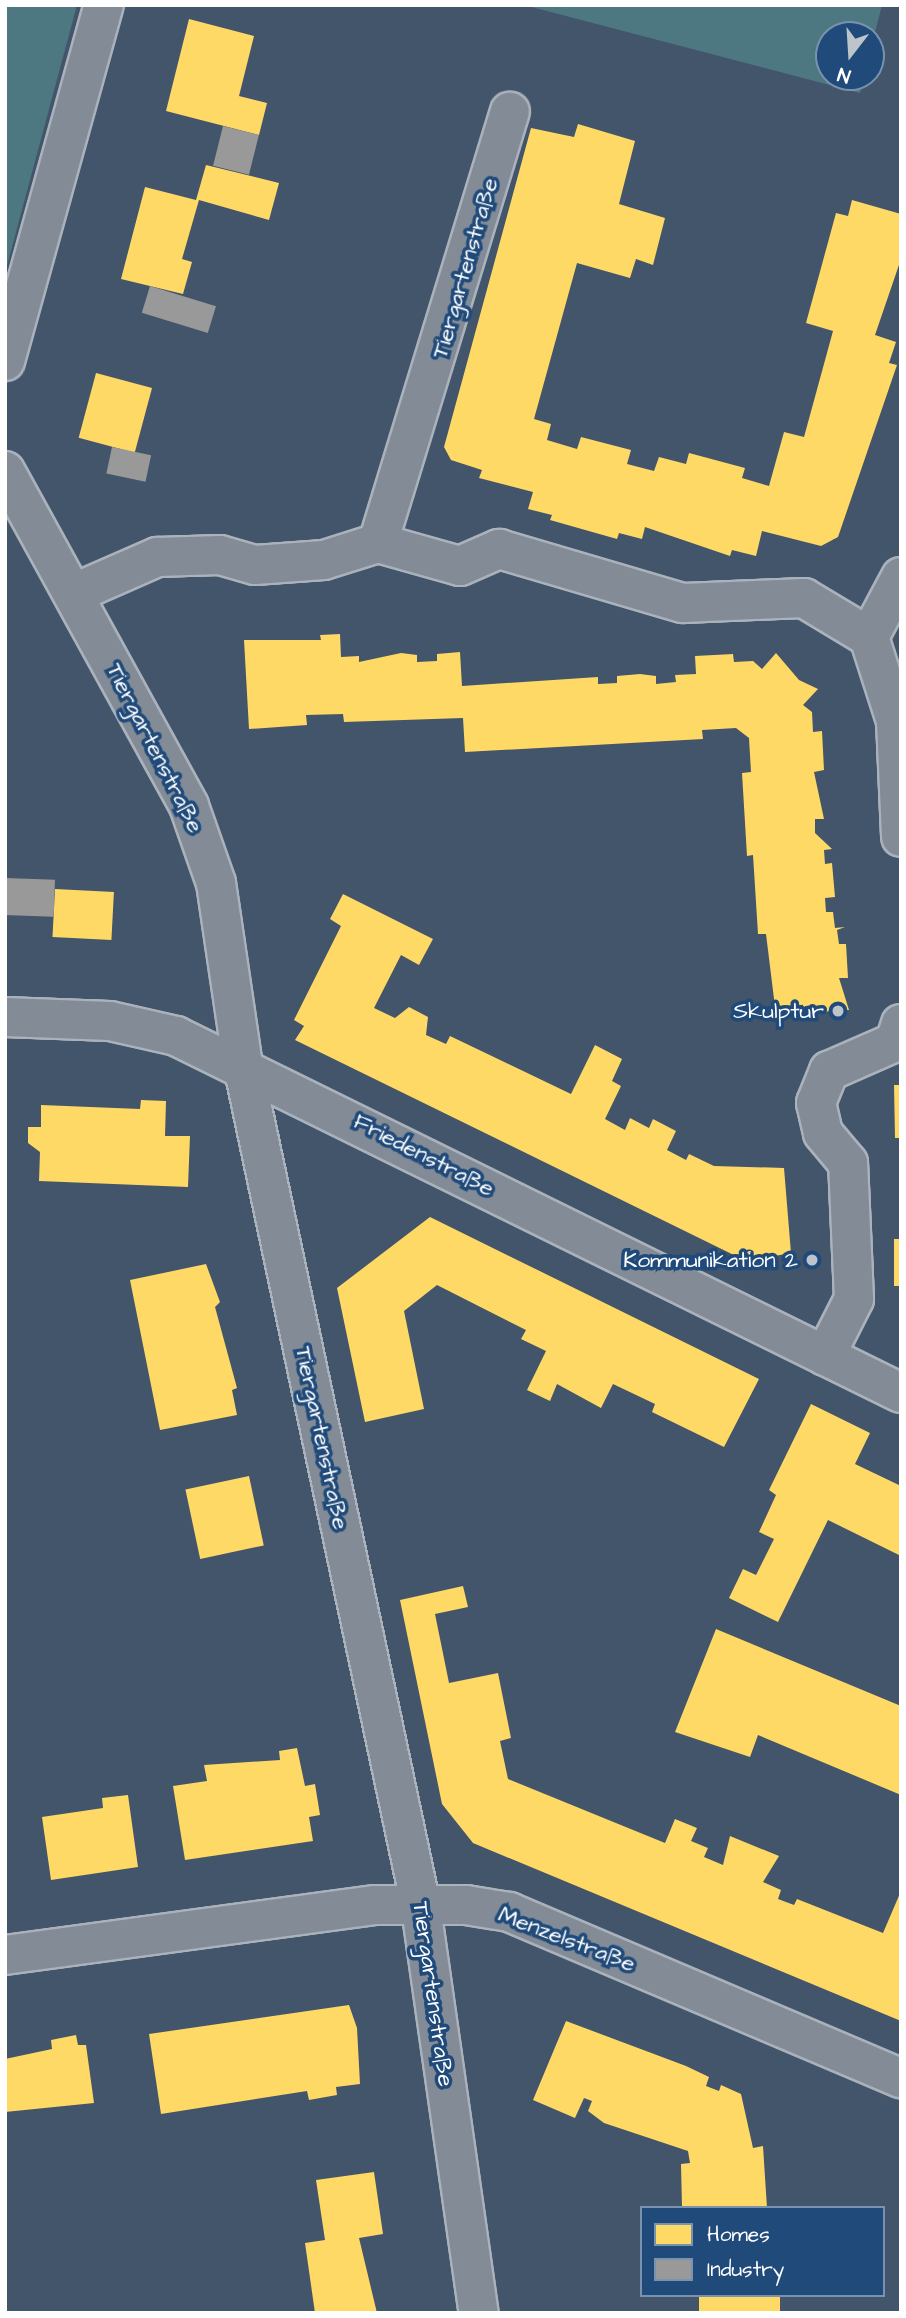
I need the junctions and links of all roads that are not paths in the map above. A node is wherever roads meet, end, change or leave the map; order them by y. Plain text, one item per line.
1 (104, 5) edge
2 (510, 112) dead end
3 (5, 361) edge
4 (5, 471) edge
5 (378, 543) junction
6 (901, 577) edge
7 (75, 593) junction
8 (869, 636) junction
9 (901, 837) edge
10 (5, 1017) edge
11 (901, 1024) edge
12 (243, 1065) junction
13 (825, 1356) junction
14 (901, 1394) edge
15 (420, 1901) junction
16 (5, 1955) edge
17 (901, 2078) edge
18 (479, 2313) edge

1 - 3 street
2 - 5 street, Tiergartenstraße
4 - 7 street, Tiergartenstraße
5 - 7 street
5 - 8 street
6 - 8 street
7 - 12 street, Tiergartenstraße
8 - 9 street
10 - 12 street, Friedenstraße
11 - 13 street
12 - 13 street, Friedenstraße
12 - 15 street, Tiergartenstraße
13 - 14 street, Friedenstraße
15 - 16 street, Menzelstraße
15 - 17 street, Menzelstraße
15 - 18 street, Tiergartenstraße

